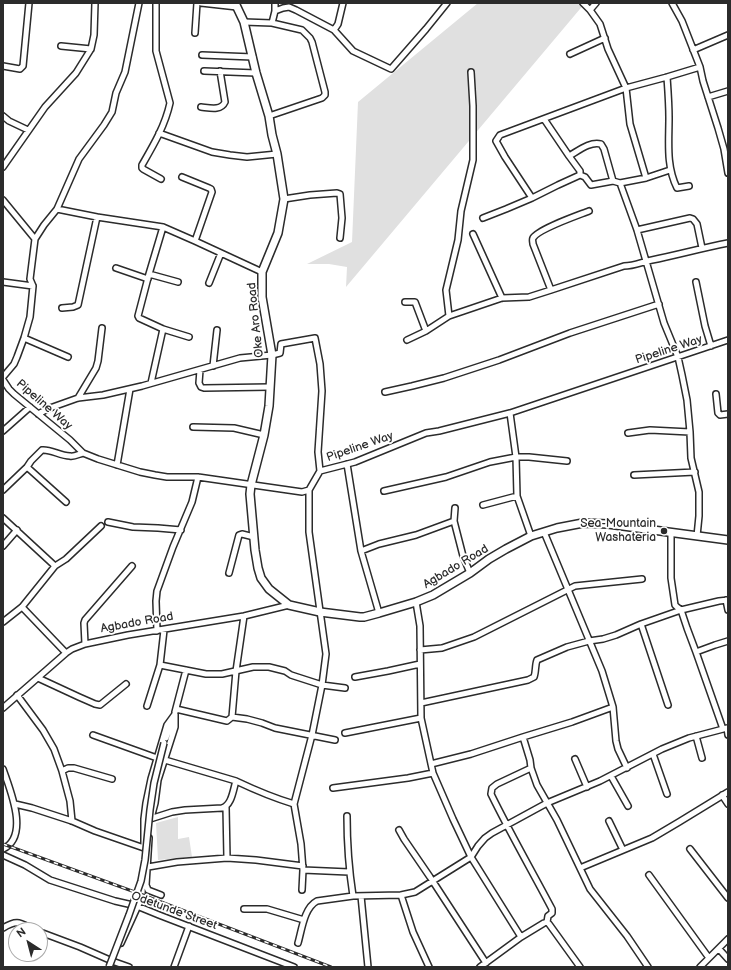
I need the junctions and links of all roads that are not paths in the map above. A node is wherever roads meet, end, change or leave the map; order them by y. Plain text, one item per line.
1 (29, 3) edge
2 (95, 3) edge
3 (139, 3) edge
4 (156, 3) edge
5 (196, 3) edge
6 (200, 3) edge
7 (276, 3) edge
8 (344, 3) edge
9 (447, 3) edge
10 (583, 3) edge
11 (596, 3) edge
12 (672, 3) edge
13 (236, 4) edge
14 (285, 5) edge
15 (590, 10) junction
16 (275, 11) junction
17 (244, 22) junction
18 (272, 23) junction
19 (334, 30) junction
20 (195, 33) dead end
21 (728, 35) edge
22 (605, 38) junction
23 (61, 46) dead end
24 (92, 49) junction
25 (693, 50) junction
26 (570, 54) dead end
27 (202, 55) dead end
28 (253, 57) junction
29 (3, 66) edge
30 (700, 67) junction
31 (204, 71) dead end
32 (220, 71) junction
33 (472, 72) dead end
34 (256, 73) junction
35 (667, 78) junction
36 (626, 88) junction
37 (728, 91) edge
38 (708, 97) junction
39 (201, 107) dead end
40 (3, 116) edge
41 (269, 116) junction
42 (544, 119) junction
43 (28, 130) junction
44 (159, 134) junction
45 (726, 149) edge
46 (277, 154) junction
47 (568, 156) junction
48 (3, 167) edge
49 (670, 170) junction
50 (728, 173) edge
51 (580, 175) junction
52 (182, 177) dead end
53 (646, 178) junction
54 (161, 179) dead end
55 (613, 181) junction
56 (620, 182) junction
57 (688, 186) dead end
58 (532, 198) junction
59 (284, 199) junction
60 (3, 200) edge
61 (57, 209) junction
62 (589, 211) dead end
63 (97, 217) junction
64 (483, 218) dead end
65 (163, 227) junction
66 (637, 230) junction
67 (473, 234) dead end
68 (340, 238) dead end
69 (35, 239) junction
70 (195, 241) junction
71 (728, 243) edge
72 (702, 248) junction
73 (221, 253) junction
74 (645, 262) junction
75 (116, 268) dead end
76 (262, 272) junction
77 (148, 276) junction
78 (3, 282) edge
79 (178, 282) dead end
80 (696, 282) dead end
81 (209, 283) dead end
82 (33, 286) junction
83 (551, 290) junction
84 (502, 298) junction
85 (405, 302) dead end
86 (659, 304) junction
87 (62, 308) dead end
88 (449, 316) junction
89 (102, 328) dead end
90 (163, 329) junction
91 (217, 330) dead end
92 (426, 331) junction
93 (189, 337) dead end
94 (24, 338) junction
95 (407, 340) dead end
96 (728, 340) edge
97 (711, 346) junction
98 (272, 355) junction
99 (68, 357) dead end
100 (678, 357) junction
101 (214, 366) junction
102 (200, 370) junction
103 (3, 377) edge
104 (3, 380) edge
105 (151, 384) junction
106 (270, 387) junction
107 (130, 389) junction
108 (385, 392) dead end
109 (716, 394) dead end
110 (78, 398) junction
111 (30, 407) junction
112 (510, 413) junction
113 (38, 414) junction
114 (728, 414) edge
115 (193, 427) dead end
116 (3, 431) edge
117 (690, 432) junction
118 (628, 433) dead end
119 (264, 435) junction
120 (83, 453) junction
121 (516, 457) junction
122 (567, 461) dead end
123 (347, 464) junction
124 (117, 465) junction
125 (27, 466) junction
126 (320, 471) junction
127 (695, 472) junction
128 (634, 475) dead end
129 (198, 477) junction
130 (251, 485) junction
131 (3, 490) edge
132 (309, 490) junction
133 (384, 491) dead end
134 (517, 496) junction
135 (66, 502) dead end
136 (484, 505) dead end
137 (454, 508) dead end
138 (3, 518) edge
139 (454, 521) junction
140 (108, 522) dead end
141 (101, 526) dead end
142 (17, 530) junction
143 (181, 530) junction
144 (544, 532) junction
145 (671, 532) junction
146 (531, 536) junction
147 (697, 536) junction
148 (254, 537) junction
149 (728, 540) edge
150 (3, 546) edge
151 (361, 551) junction
152 (55, 566) junction
153 (132, 566) dead end
154 (229, 573) dead end
155 (470, 573) junction
156 (642, 579) dead end
157 (569, 589) junction
158 (727, 600) edge
159 (416, 602) junction
160 (289, 605) junction
161 (22, 607) junction
162 (681, 610) junction
163 (728, 610) edge
164 (320, 612) junction
165 (379, 614) junction
166 (244, 616) junction
167 (3, 622) edge
168 (641, 624) junction
169 (164, 630) junction
170 (157, 631) junction
171 (589, 641) junction
172 (728, 641) edge
173 (85, 644) junction
174 (420, 650) junction
175 (696, 652) junction
176 (66, 653) junction
177 (420, 664) junction
178 (160, 665) junction
179 (186, 670) junction
180 (236, 671) junction
181 (355, 677) dead end
182 (38, 678) junction
183 (126, 684) dead end
184 (322, 685) junction
185 (345, 688) dead end
186 (17, 695) junction
187 (421, 703) junction
188 (668, 705) dead end
189 (147, 706) dead end
190 (613, 707) junction
191 (3, 708) edge
192 (175, 712) junction
193 (232, 717) junction
194 (421, 718) junction
195 (726, 728) edge
196 (345, 733) dead end
197 (93, 735) dead end
198 (312, 735) junction
199 (728, 735) edge
200 (696, 736) junction
201 (522, 737) junction
202 (335, 740) dead end
203 (653, 754) junction
204 (157, 758) junction
205 (702, 758) dead end
206 (575, 759) dead end
207 (165, 760) junction
208 (431, 764) junction
209 (531, 768) junction
210 (627, 768) junction
211 (3, 769) edge
212 (62, 771) junction
213 (433, 773) junction
214 (611, 776) junction
215 (112, 779) dead end
216 (236, 781) junction
217 (588, 787) junction
218 (333, 788) dead end
219 (728, 792) edge
220 (667, 794) dead end
221 (722, 795) junction
222 (547, 803) junction
223 (15, 804) junction
224 (294, 804) junction
225 (728, 804) edge
226 (628, 806) dead end
227 (226, 807) junction
228 (347, 816) dead end
229 (150, 819) junction
230 (72, 821) junction
231 (609, 821) dead end
232 (506, 824) junction
233 (399, 830) dead end
234 (144, 848) junction
235 (3, 849) edge
236 (690, 849) dead end
237 (623, 850) junction
238 (3, 855) edge
239 (471, 857) junction
240 (227, 858) junction
241 (148, 867) junction
242 (303, 868) junction
243 (580, 868) junction
244 (349, 872) junction
245 (649, 875) dead end
246 (433, 882) junction
247 (302, 890) dead end
248 (162, 895) dead end
249 (401, 895) junction
250 (353, 896) junction
251 (361, 896) junction
252 (728, 898) edge
253 (138, 906) junction
254 (244, 909) dead end
255 (304, 920) junction
256 (547, 922) junction
257 (189, 926) junction
258 (48, 935) edge
259 (521, 937) junction
260 (728, 939) edge
261 (298, 943) dead end
262 (719, 949) junction
263 (709, 958) junction
264 (728, 958) edge
265 (112, 961) junction
266 (486, 963) junction
267 (578, 966) edge
268 (109, 967) edge
269 (129, 967) edge
270 (174, 967) edge
271 (292, 967) edge
272 (368, 967) edge
273 (429, 967) edge
274 (480, 967) edge
275 (648, 967) edge
276 (700, 967) edge

1 - 29 street
2 - 24 street
3 - 61 street
4 - 44 street
5 - 20 street
6 - 13 street
7 - 16 street
8 - 19 street
9 - 19 street
10 - 15 street
11 - 15 street
12 - 25 street
13 - 17 main road, Oke Aro Road
14 - 16 street
14 - 19 street
15 - 22 street
16 - 18 street
17 - 18 street
17 - 28 main road, Oke Aro Road
18 - 41 street
21 - 25 street
22 - 26 street
22 - 36 street
23 - 24 street
24 - 43 street
25 - 30 street
27 - 28 street
28 - 34 main road, Oke Aro Road
30 - 35 street
30 - 38 street
31 - 32 street
32 - 34 street
32 - 39 street
33 - 88 street
34 - 41 main road, Oke Aro Road
35 - 36 street
35 - 49 street
36 - 42 street
36 - 53 street
37 - 38 street
38 - 45 street
40 - 43 street
41 - 46 main road, Oke Aro Road
42 - 47 street
42 - 58 street
43 - 48 street
44 - 46 street
44 - 54 street
45 - 50 street
46 - 59 main road, Oke Aro Road
47 - 51 street
47 - 55 street
49 - 53 street
49 - 57 street
51 - 55 street
51 - 58 street
52 - 70 street
53 - 56 street
55 - 56 street
56 - 66 street
58 - 64 street
59 - 68 street
59 - 76 main road, Oke Aro Road
60 - 69 street
61 - 63 street
61 - 69 street
62 - 83 street
63 - 65 street
63 - 87 street
65 - 70 street
65 - 77 street
66 - 72 street
66 - 74 street
67 - 84 street
69 - 82 street
70 - 73 street
71 - 72 street
72 - 74 street
73 - 76 street
73 - 81 street
74 - 83 street
74 - 86 street
75 - 77 street
76 - 98 main road, Oke Aro Road
77 - 79 street
77 - 90 street
78 - 82 street
80 - 97 street
82 - 94 street
83 - 84 street
84 - 88 street
85 - 92 street
86 - 100 street
86 - 108 street
88 - 92 street
89 - 110 street
90 - 93 street
90 - 105 street
91 - 101 street
92 - 95 street
94 - 99 street
94 - 103 street
96 - 97 street, Pipeline Way
97 - 100 street, Pipeline Way
98 - 101 street
98 - 106 main road, Oke Aro Road
98 - 126 street
100 - 112 street, Pipeline Way
100 - 117 street
101 - 102 street
102 - 105 street
102 - 106 street
104 - 111 street, Pipeline Way
105 - 107 street
106 - 119 main road, Oke Aro Road
107 - 110 street
107 - 124 street
109 - 114 street
110 - 113 street
111 - 113 street, Pipeline Way
111 - 116 street
112 - 121 street
112 - 123 street, Pipeline Way
113 - 120 street, Pipeline Way
115 - 119 street
117 - 118 street
117 - 127 street
119 - 130 main road, Oke Aro Road
120 - 124 street, Pipeline Way
120 - 125 street
121 - 122 street
121 - 133 street
121 - 134 street
123 - 126 street, Pipeline Way
123 - 151 street
124 - 129 street, Pipeline Way
125 - 131 street
125 - 135 street
126 - 132 street, Pipeline Way
127 - 128 street
127 - 147 street
129 - 130 street, Pipeline Way
129 - 143 street
130 - 132 street, Pipeline Way
130 - 148 main road, Oke Aro Road
132 - 164 street
134 - 136 street
134 - 146 street
137 - 139 street
138 - 142 street
139 - 151 street
139 - 155 street
140 - 143 street
141 - 152 street
142 - 150 street
142 - 152 street
143 - 170 street
144 - 145 main road, Agbado Road
144 - 146 main road, Agbado Road
144 - 157 street
145 - 147 main road, Agbado Road
145 - 162 street
146 - 155 main road, Agbado Road
147 - 149 main road, Agbado Road
148 - 154 street
148 - 160 main road, Oke Aro Road
151 - 165 street
152 - 161 street
153 - 173 street
155 - 159 main road, Agbado Road
156 - 157 street
157 - 171 street
157 - 174 street
158 - 162 street
158 - 163 street
159 - 165 main road, Agbado Road
159 - 174 street
160 - 164 main road, Agbado Road
160 - 166 street, Agbado Road
161 - 167 street
161 - 176 street
162 - 168 street
162 - 175 street
164 - 165 main road, Agbado Road
164 - 184 street
166 - 169 street, Agbado Road
166 - 180 street
168 - 171 street
168 - 188 street
169 - 170 street, Agbado Road
169 - 178 street
170 - 173 street, Agbado Road
171 - 187 street
171 - 190 street
172 - 175 street
173 - 176 street, Agbado Road
174 - 177 street
175 - 195 street
176 - 182 street, Agbado Road
177 - 181 street
177 - 187 street
178 - 179 street
178 - 189 street
179 - 180 street
179 - 192 street
180 - 184 street
180 - 193 street
182 - 183 street
182 - 186 street, Agbado Road
184 - 185 street
184 - 198 street
186 - 191 street, Agbado Road
186 - 212 street
187 - 194 street
190 - 201 street
190 - 210 street
192 - 193 street
192 - 204 street
192 - 207 street
192 - 268 street, bridge
193 - 198 street
194 - 196 street
194 - 208 street
195 - 199 street
195 - 200 street
197 - 204 street
198 - 202 street
198 - 224 street
200 - 203 street
200 - 205 street
201 - 208 street
201 - 209 street
203 - 210 street
203 - 220 street
204 - 234 street
206 - 217 street
207 - 216 street
207 - 229 street
208 - 213 street
209 - 222 street
209 - 232 street
210 - 214 street
211 - 223 street
212 - 215 street
212 - 230 street
213 - 218 street
213 - 239 street
214 - 217 street
214 - 226 street
216 - 224 street
216 - 227 street
217 - 222 street
219 - 221 street
221 - 225 street
221 - 237 street
222 - 232 street
222 - 243 street
223 - 230 street
223 - 235 street
224 - 242 street
227 - 229 street
227 - 240 street
228 - 244 street
229 - 241 street
230 - 234 street
231 - 237 street
232 - 239 street
232 - 256 street
233 - 246 street
234 - 253 street
236 - 252 street
237 - 243 street
238 - 253 street, Odetunde Street
239 - 246 street
239 - 259 street
240 - 241 street
240 - 242 street
241 - 248 street
242 - 244 street
242 - 247 street
243 - 275 street
244 - 250 street
245 - 263 street
246 - 249 street
246 - 266 street
249 - 251 street
249 - 273 street
250 - 251 street
250 - 255 street
251 - 272 street
253 - 257 street, Odetunde Street
253 - 265 street
254 - 255 street
255 - 261 street
256 - 259 street
256 - 267 street
257 - 270 street
257 - 271 street, Odetunde Street
258 - 265 street
259 - 266 street
260 - 262 street
262 - 263 street
262 - 264 street
263 - 276 street
265 - 268 street
265 - 269 street
266 - 274 street

